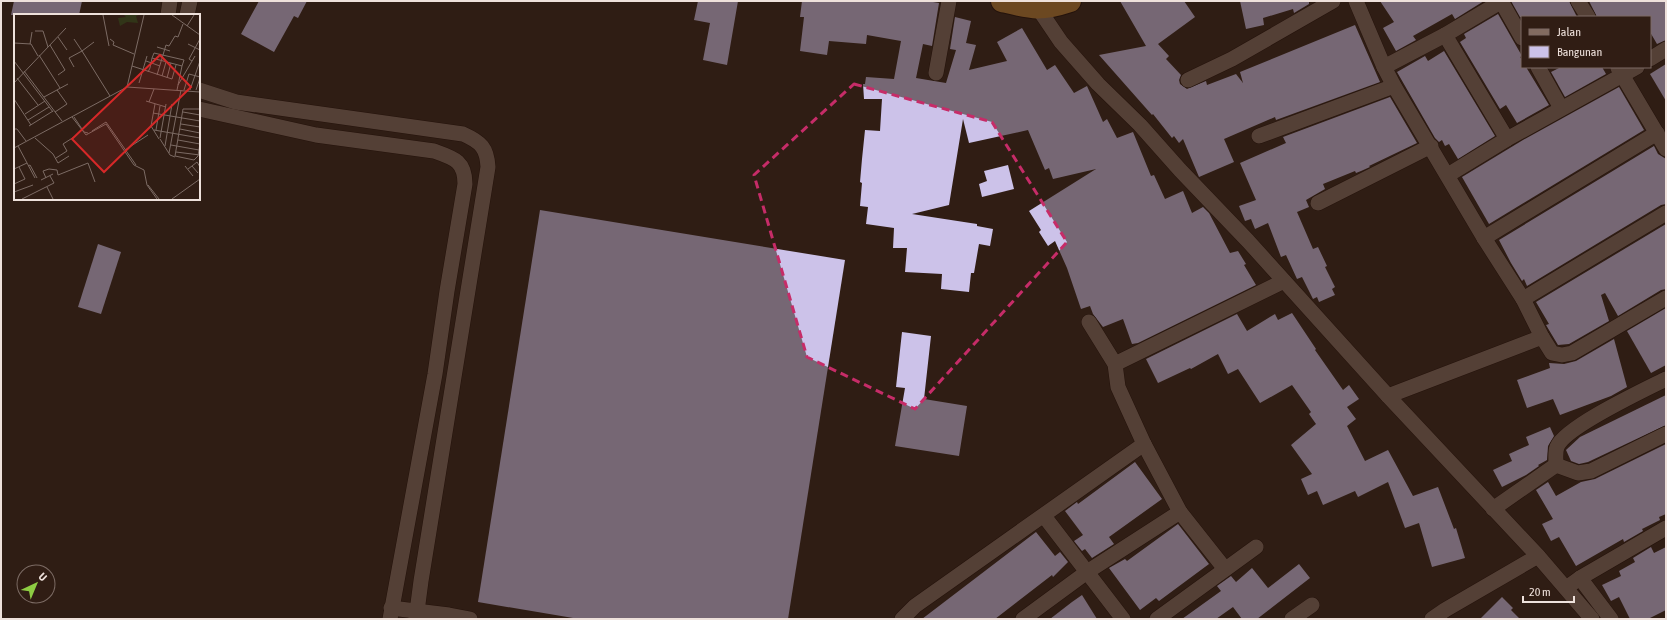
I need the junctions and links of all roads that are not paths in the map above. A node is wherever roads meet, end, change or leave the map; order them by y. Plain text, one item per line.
1 (170, 1) edge
2 (190, 1) edge
3 (949, 1) edge
4 (1002, 1) edge
5 (1070, 1) edge
6 (1333, 1) edge
7 (1356, 1) edge
8 (1502, 1) edge
9 (1578, 1) edge
10 (1033, 8) junction
11 (168, 14) edge
12 (187, 14) edge
13 (1587, 16) edge
14 (1445, 35) junction
15 (1521, 36) edge
16 (1666, 49) edge
17 (1651, 58) edge
18 (1384, 67) junction
19 (1539, 68) edge
20 (1632, 68) edge
21 (1620, 71) edge
22 (936, 73) dead end
23 (1188, 80) dead end
24 (1394, 86) junction
25 (200, 90) edge
26 (1561, 108) junction
27 (200, 110) edge
28 (1656, 133) junction
29 (1259, 136) dead end
30 (1507, 139) junction
31 (1431, 146) junction
32 (1666, 149) edge
33 (1448, 175) junction
34 (1318, 203) dead end
35 (1666, 212) edge
36 (1484, 238) junction
37 (1284, 281) junction
38 (1666, 298) edge
39 (1523, 299) junction
40 (1089, 322) dead end
41 (1542, 337) junction
42 (1115, 364) junction
43 (1666, 379) edge
44 (1388, 396) junction
45 (1666, 434) edge
46 (1144, 444) junction
47 (1556, 465) junction
48 (1493, 509) junction
49 (1180, 512) junction
50 (1044, 516) junction
51 (1666, 528) edge
52 (1256, 547) dead end
53 (1538, 556) junction
54 (1225, 570) junction
55 (1087, 572) junction
56 (1580, 578) junction
57 (1566, 588) junction
58 (1312, 605) dead end
59 (391, 614) edge
60 (416, 615) edge
61 (470, 619) edge
62 (902, 619) edge
63 (1023, 619) edge
64 (1123, 619) edge
65 (1157, 619) edge
66 (1292, 619) edge
67 (1432, 619) edge
68 (1592, 619) edge
69 (1611, 619) edge

1 - 11 street
2 - 12 street
3 - 22 street
4 - 10 highway
5 - 10 highway
6 - 23 street
7 - 18 street
8 - 14 street
8 - 15 street
9 - 13 street
10 - 37 street
14 - 18 street
14 - 30 street
16 - 17 street
18 - 24 street
19 - 26 street
20 - 21 street
21 - 26 street
21 - 28 street
24 - 29 street
24 - 31 street
25 - 60 street
26 - 30 street
27 - 59 street
28 - 32 street
28 - 36 street
30 - 33 street
31 - 33 street
31 - 34 street
33 - 36 street
35 - 39 street
36 - 39 street
37 - 42 street
37 - 44 street
38 - 41 street
39 - 41 street
40 - 42 street
41 - 44 street
42 - 46 street
43 - 47 street
44 - 48 street
45 - 47 street
46 - 49 street
46 - 50 street
47 - 48 street
48 - 53 street
49 - 54 street
49 - 55 street
50 - 55 street
50 - 62 street
51 - 56 street
52 - 54 street
53 - 57 street
53 - 67 street
54 - 65 street
55 - 63 street
55 - 64 street
56 - 57 street
56 - 69 street
57 - 68 street
58 - 66 street
59 - 60 street
60 - 61 street

